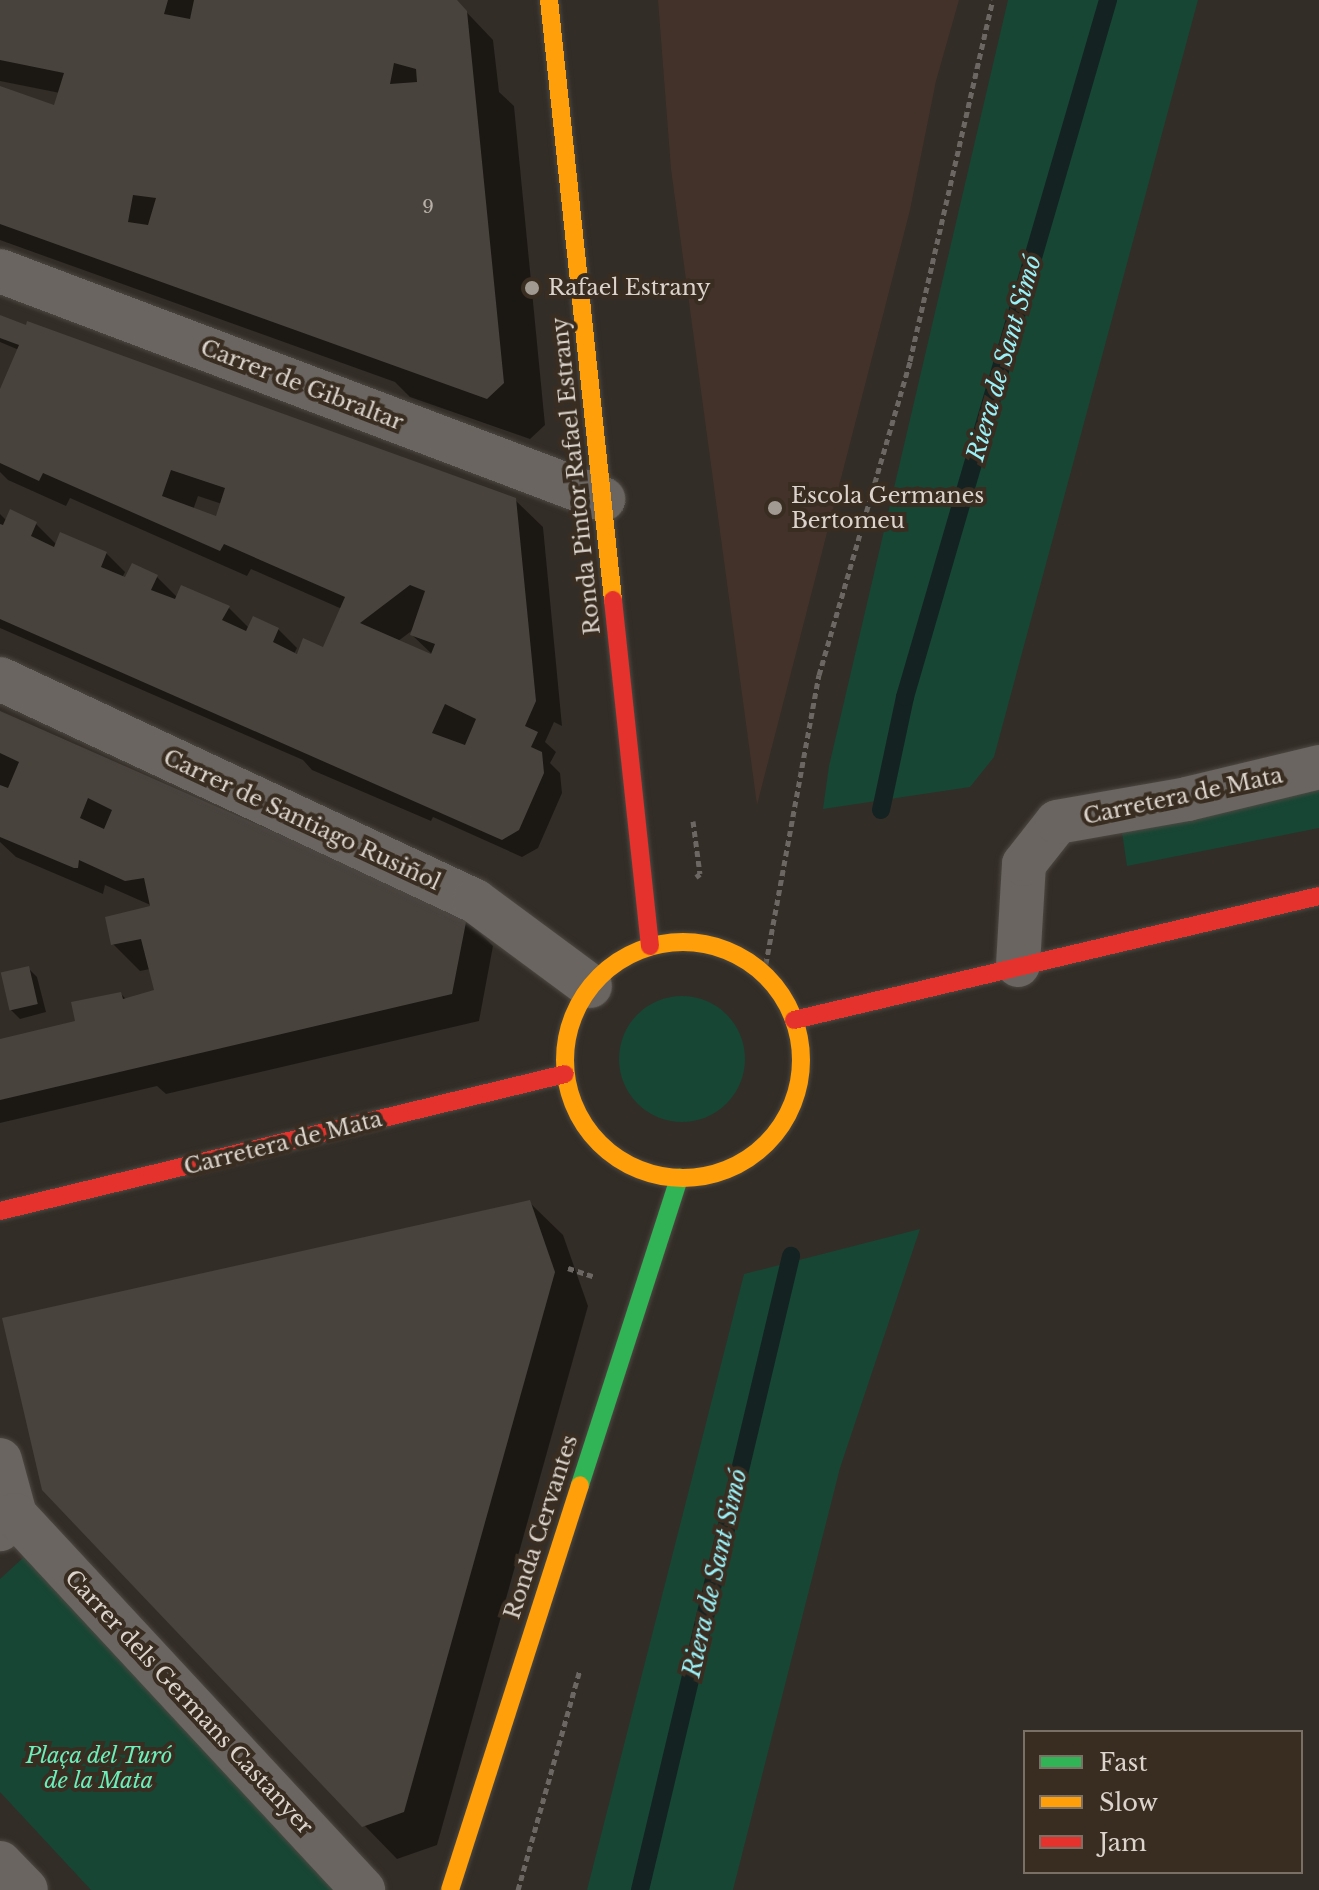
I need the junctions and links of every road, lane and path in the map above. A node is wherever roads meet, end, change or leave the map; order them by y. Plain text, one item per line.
1 (549, 0) edge
2 (993, 0) edge
3 (0, 271) edge
4 (603, 499) junction
5 (0, 679) edge
6 (1319, 767) edge
7 (1319, 896) edge
8 (650, 946) junction
9 (1018, 965) junction
10 (764, 974) junction
11 (590, 986) junction
12 (794, 1020) junction
13 (565, 1074) junction
14 (679, 1178) junction
15 (0, 1211) edge
16 (0, 1460) edge
17 (7, 1522) edge
18 (0, 1863) edge
19 (26, 1890) edge
20 (363, 1890) edge
21 (450, 1890) edge

1 - 4 street, Ronda Pintor Rafael Estrany
2 - 10 path
3 - 4 street, Carrer de Gibraltar
4 - 8 street, Ronda Pintor Rafael Estrany
5 - 11 street, Carrer de Santiago Rusiñol
6 - 9 street, Carretera de Mata
7 - 9 street
8 - 10 street
8 - 11 street
9 - 12 street
10 - 12 street
11 - 13 street
12 - 14 street
13 - 14 street
13 - 15 street, Carretera de Mata
14 - 21 street, Ronda Cervantes
16 - 17 street
17 - 20 street, Carrer dels Germans Castanyer
18 - 19 street

